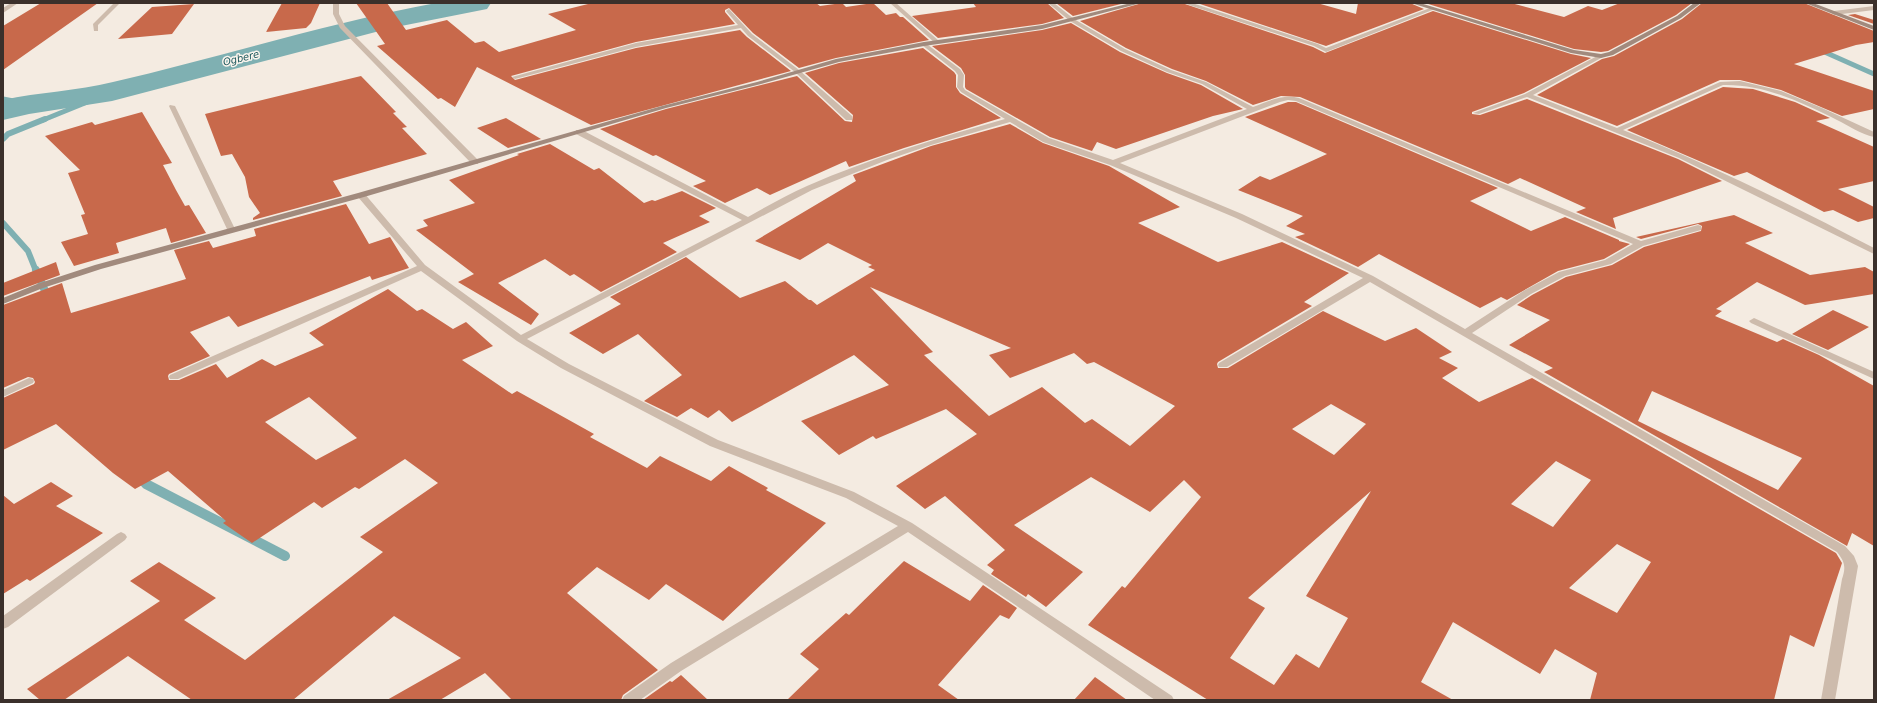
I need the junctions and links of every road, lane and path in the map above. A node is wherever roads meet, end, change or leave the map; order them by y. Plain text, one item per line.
1 (15, 3) edge
2 (117, 3) edge
3 (336, 3) edge
4 (893, 3) edge
5 (1051, 3) edge
6 (1138, 3) edge
7 (1186, 3) edge
8 (1414, 3) edge
9 (1808, 3) edge
10 (1697, 4) edge
11 (1874, 8) edge
12 (1432, 9) junction
13 (3, 11) edge
14 (729, 11) dead end
15 (1834, 13) junction
16 (1072, 20) junction
17 (743, 26) junction
18 (1874, 28) edge
19 (96, 30) dead end
20 (937, 42) junction
21 (924, 44) junction
22 (1601, 56) junction
23 (797, 71) junction
24 (515, 76) dead end
25 (1527, 95) junction
26 (172, 106) dead end
27 (1252, 109) junction
28 (1477, 113) dead end
29 (849, 118) dead end
30 (1009, 120) junction
31 (1618, 130) junction
32 (579, 132) junction
33 (1874, 135) edge
34 (475, 162) junction
35 (1113, 163) junction
36 (361, 194) junction
37 (748, 220) junction
38 (1698, 228) dead end
39 (231, 229) junction
40 (1640, 244) junction
41 (1874, 251) edge
42 (422, 266) junction
43 (1370, 278) junction
44 (3, 301) edge
45 (1754, 321) dead end
46 (1468, 332) junction
47 (520, 339) junction
48 (1223, 365) dead end
49 (1874, 376) edge
50 (174, 377) dead end
51 (29, 381) dead end
52 (3, 394) edge
53 (908, 526) junction
54 (121, 537) dead end
55 (3, 623) edge
56 (629, 700) edge
57 (1167, 700) edge
58 (1828, 700) edge

1 - 13 street
2 - 19 street
3 - 34 street
4 - 20 street
5 - 16 street
6 - 16 street
7 - 12 street
8 - 12 street
9 - 15 street
10 - 22 street
11 - 15 street
12 - 22 street
14 - 17 street
15 - 18 street
16 - 20 street
16 - 27 street
17 - 23 street
17 - 24 street
20 - 21 street
21 - 23 street
21 - 30 street
22 - 25 street
23 - 29 street
23 - 32 street
25 - 28 street
25 - 31 street
26 - 39 street
27 - 35 street
27 - 40 street
30 - 35 street
30 - 37 street
31 - 33 street
31 - 41 street
32 - 34 street
32 - 37 street
34 - 36 street
35 - 43 street
36 - 39 street
36 - 42 street
37 - 47 street
38 - 40 street
39 - 44 street
40 - 46 street
42 - 47 street
42 - 50 street
43 - 46 street
43 - 48 street
45 - 49 street
46 - 58 street
47 - 53 street
51 - 52 street
53 - 56 street
53 - 57 street
54 - 55 street

